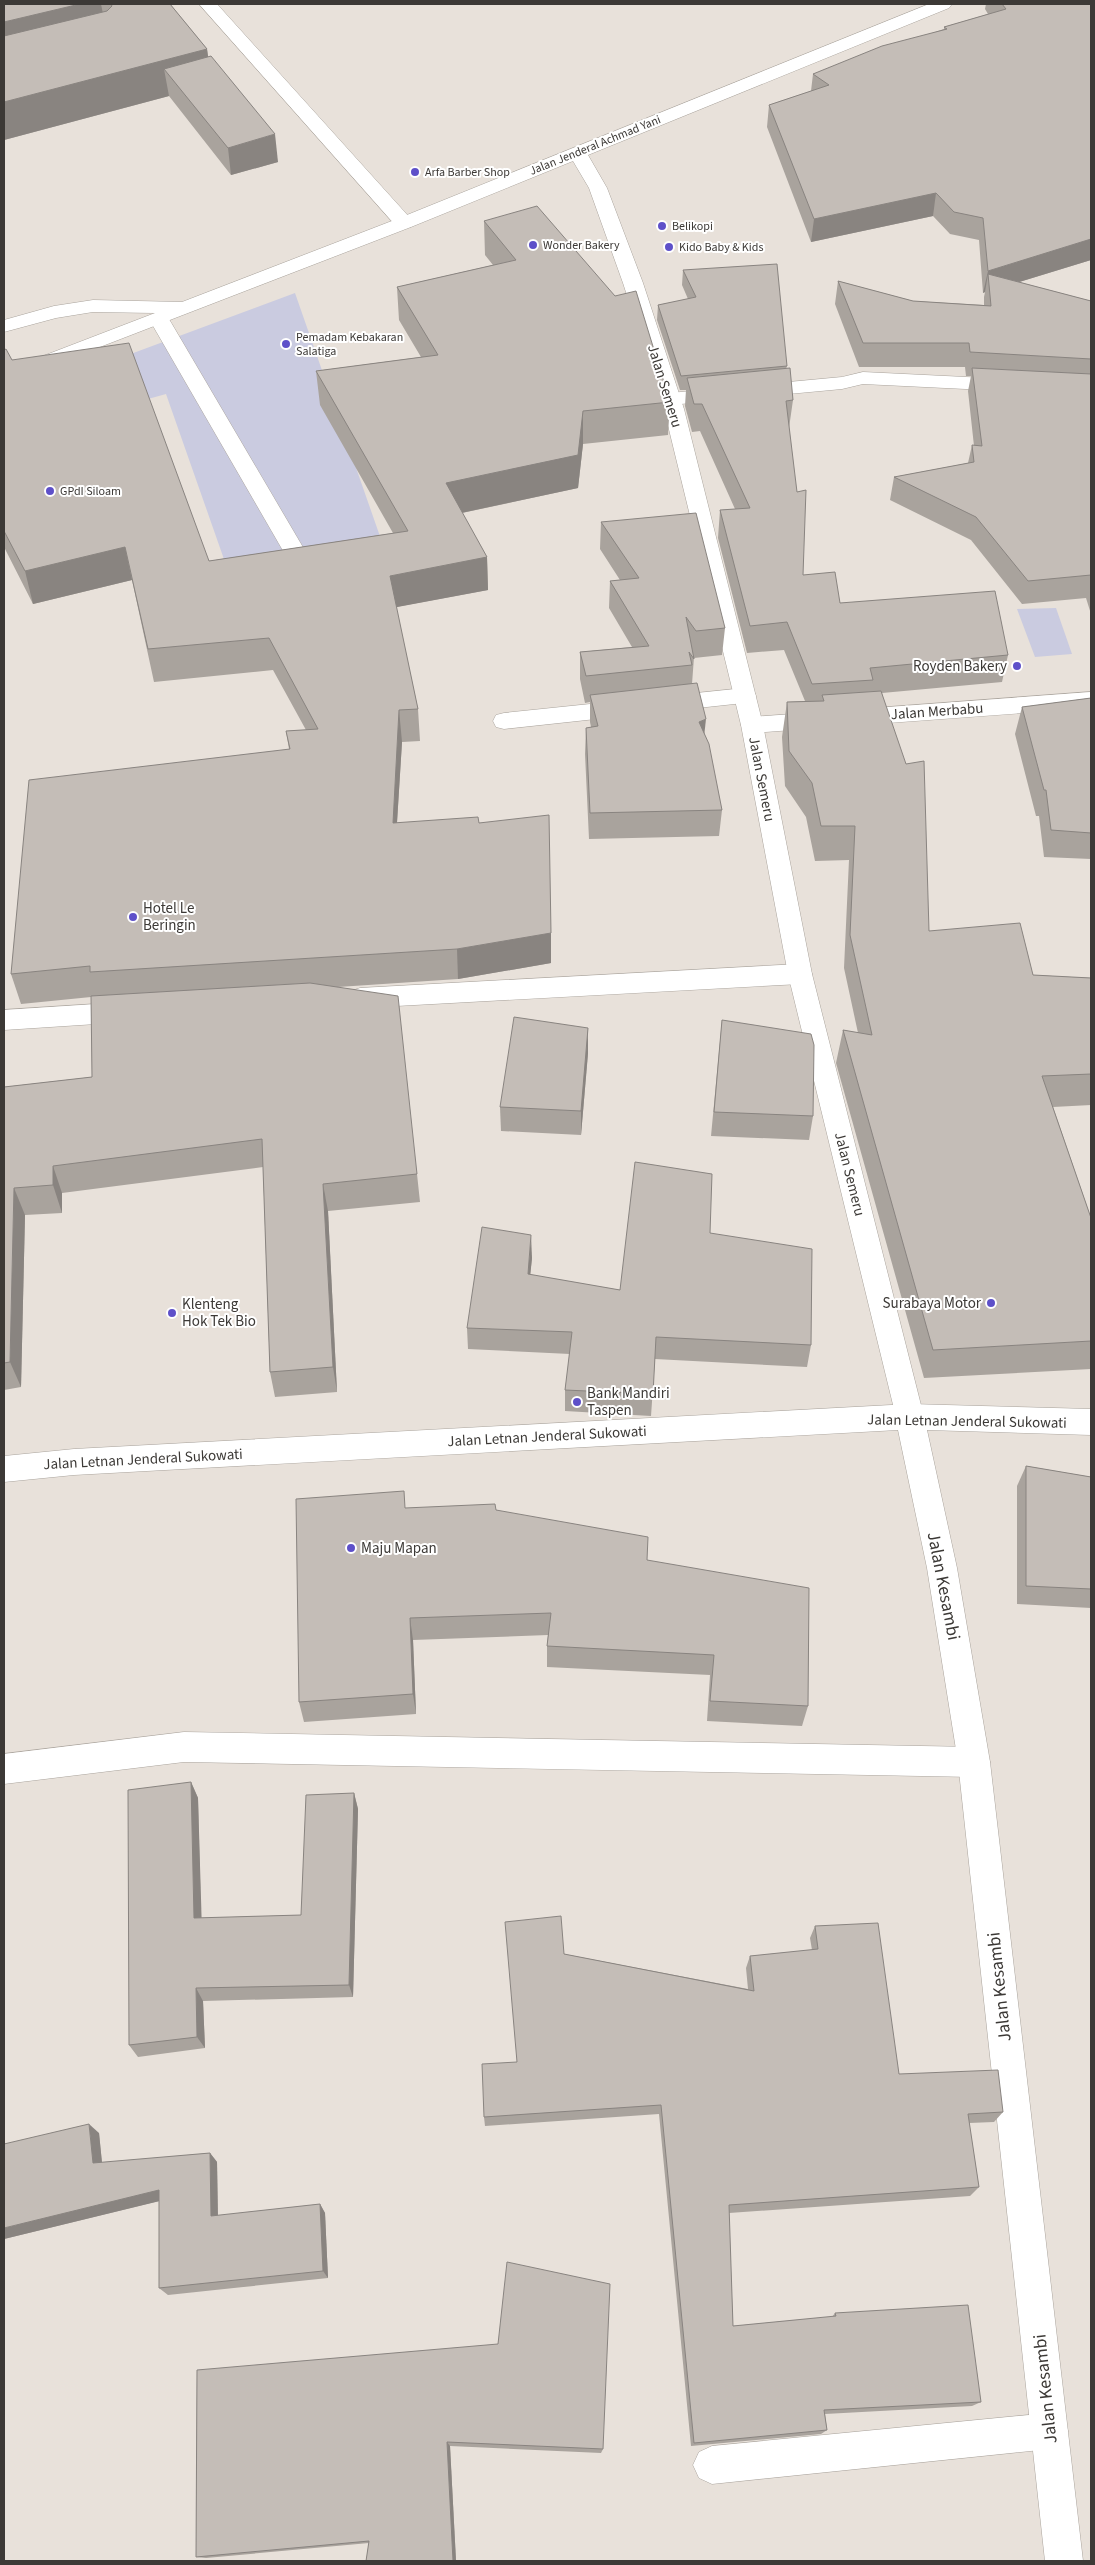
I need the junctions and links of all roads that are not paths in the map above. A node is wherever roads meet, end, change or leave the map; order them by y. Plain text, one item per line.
1 (208, 4) edge
2 (943, 4) edge
3 (577, 152) junction
4 (404, 223) junction
5 (190, 307) junction
6 (158, 319) junction
7 (4, 326) edge
8 (4, 378) edge
9 (1022, 386) edge
10 (670, 399) junction
11 (293, 549) edge
12 (745, 696) junction
13 (1091, 700) edge
14 (504, 721) dead end
15 (752, 725) junction
16 (800, 974) junction
17 (334, 1000) edge
18 (148, 1010) edge
19 (4, 1020) edge
20 (910, 1417) junction
21 (1091, 1422) edge
22 (4, 1469) edge
23 (974, 1762) junction
24 (4, 1769) edge
25 (1050, 2431) junction
26 (712, 2465) edge
27 (1064, 2561) edge

1 - 4 street
2 - 3 street, Jalan Jenderal Achmad Yani
3 - 4 street, Jalan Jenderal Achmad Yani
3 - 10 street, Jalan Semeru
4 - 5 street, Jalan Jenderal Achmad Yani
5 - 6 street, Jalan Jenderal Achmad Yani
5 - 7 street, Jalan Jenderal Achmad Yani
6 - 8 street, Jalan Jenderal Achmad Yani
6 - 11 street
9 - 10 street
10 - 12 street, Jalan Semeru
12 - 14 street
12 - 15 street, Jalan Semeru
13 - 15 street, Jalan Merbabu
15 - 16 street, Jalan Semeru
16 - 17 street
16 - 20 street, Jalan Semeru
18 - 19 street
20 - 21 street, Jalan Letnan Jenderal Sukowati
20 - 22 street, Jalan Letnan Jenderal Sukowati
20 - 23 street, Jalan Kesambi
23 - 24 street
23 - 25 street, Jalan Kesambi
25 - 26 street
25 - 27 street, Jalan Kesambi

